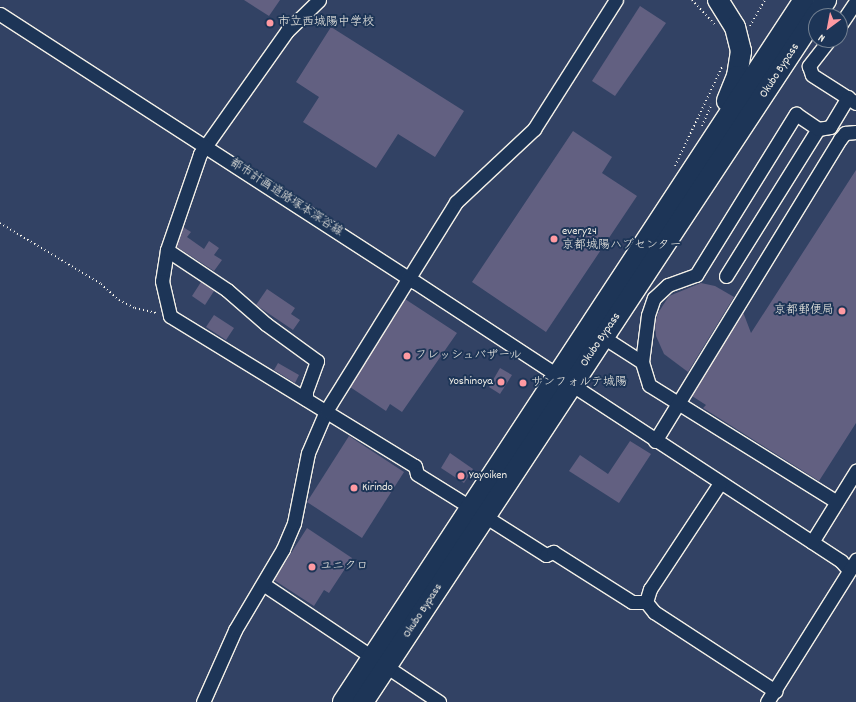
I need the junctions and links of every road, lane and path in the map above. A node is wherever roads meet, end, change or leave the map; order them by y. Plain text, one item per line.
1 (319, 0) edge
2 (616, 0) edge
3 (692, 0) edge
4 (718, 0) edge
5 (766, 0) edge
6 (804, 0) edge
7 (826, 0) edge
8 (856, 1) edge
9 (848, 13) edge
10 (0, 14) edge
11 (718, 28) dead end
12 (748, 28) dead end
13 (808, 33) edge
14 (823, 48) edge
15 (794, 49) junction
16 (725, 62) dead end
17 (714, 100) dead end
18 (852, 100) edge
19 (701, 128) dead end
20 (818, 128) junction
21 (856, 132) edge
22 (206, 147) junction
23 (681, 172) junction
24 (0, 223) edge
25 (167, 250) junction
26 (726, 276) dead end
27 (408, 277) junction
28 (170, 316) junction
29 (603, 337) junction
30 (642, 362) junction
31 (564, 380) junction
32 (306, 399) junction
33 (678, 404) junction
34 (326, 411) junction
35 (655, 441) junction
36 (856, 471) edge
37 (720, 483) junction
38 (837, 502) junction
39 (480, 510) junction
40 (812, 542) junction
41 (852, 564) edge
42 (263, 584) junction
43 (646, 602) junction
44 (379, 663) junction
45 (773, 698) edge
46 (203, 702) edge
47 (343, 702) edge
48 (364, 702) edge
49 (439, 702) edge

1 - 22 street
2 - 27 street
3 - 11 path
4 - 23 highway
5 - 12 path
6 - 23 highway, Okubo Bypass
7 - 15 highway, Okubo Bypass
8 - 9 street
10 - 22 street, 都市計画道路塚本深谷線
13 - 15 highway
14 - 18 street
15 - 29 highway, Okubo Bypass
16 - 23 path
17 - 19 path
18 - 20 street
20 - 26 street
20 - 30 street
21 - 33 street
22 - 25 street
22 - 27 street, 都市計画道路塚本深谷線
23 - 31 highway, Okubo Bypass
24 - 28 path
25 - 28 street
25 - 32 street
27 - 31 street, 都市計画道路塚本深谷線
27 - 34 street
28 - 32 street
29 - 30 street
29 - 31 highway, Okubo Bypass
30 - 33 street
31 - 35 street, 都市計画道路塚本深谷線
31 - 39 highway, Okubo Bypass
32 - 34 street
33 - 35 street
33 - 38 street
34 - 39 street
34 - 42 street
35 - 37 street, 都市計画道路塚本深谷線
36 - 38 street
37 - 40 street, 都市計画道路塚本深谷線
37 - 43 street
38 - 40 street
39 - 43 street
39 - 44 highway, Okubo Bypass
40 - 41 street, 都市計画道路塚本深谷線
41 - 45 street
42 - 44 street
42 - 46 street
43 - 45 street
44 - 47 highway, Okubo Bypass
44 - 48 highway, Okubo Bypass
44 - 49 street

